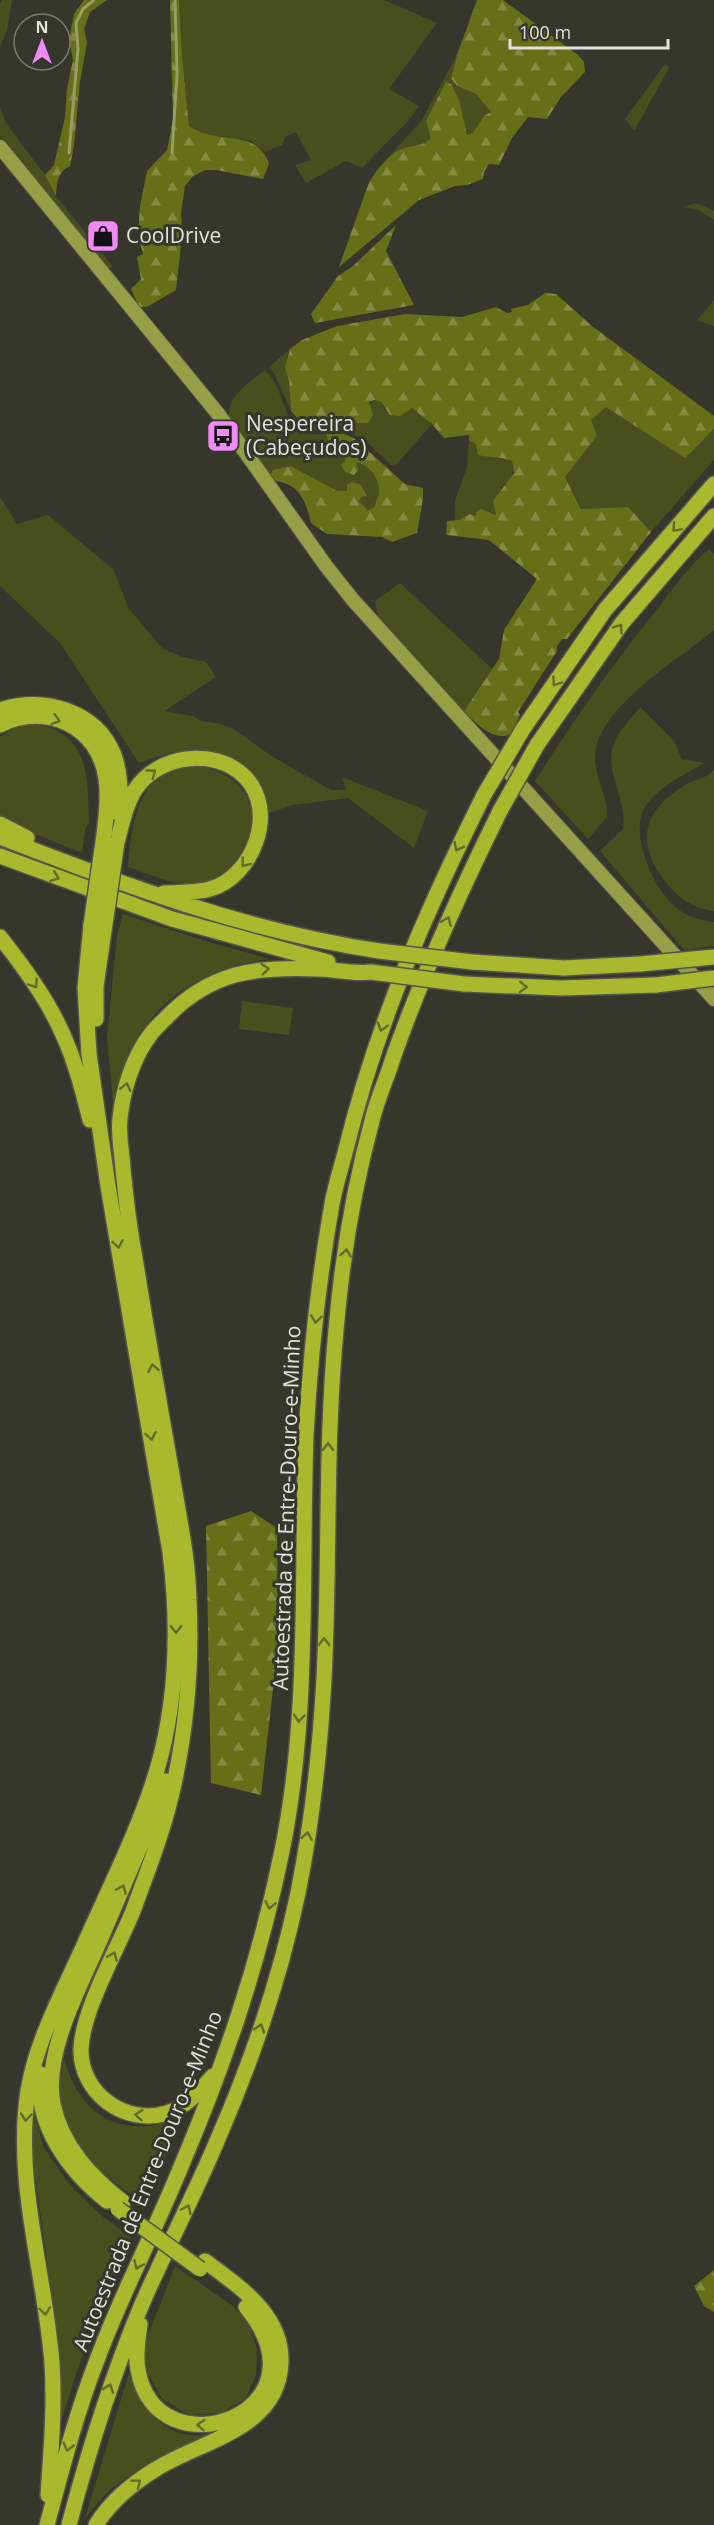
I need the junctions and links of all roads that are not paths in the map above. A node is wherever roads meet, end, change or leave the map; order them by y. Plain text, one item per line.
1 (0, 147) edge
2 (714, 484) edge
3 (714, 516) edge
4 (0, 710) edge
5 (0, 725) edge
6 (0, 824) edge
7 (0, 837) edge
8 (110, 839) junction
9 (34, 850) junction
10 (0, 856) edge
11 (153, 894) junction
12 (98, 928) junction
13 (0, 936) edge
14 (714, 957) edge
15 (372, 972) junction
16 (714, 978) edge
17 (713, 999) edge
18 (108, 1186) junction
19 (126, 1208) junction
20 (188, 1691) junction
21 (68, 1982) junction
22 (221, 2067) junction
23 (120, 2206) junction
24 (203, 2265) junction
25 (144, 2300) junction
26 (46, 2525) edge
27 (69, 2525) edge
28 (96, 2525) edge

1 - 17 main road
2 -> 22 highway, Autoestrada de Entre-Douro-e-Minho, bridge
25 -> 3 highway, Autoestrada de Entre-Douro-e-Minho, bridge
4 - 8 highway
5 -> 8 highway
6 - 9 highway
7 - 9 highway
8 -> 11 highway
8 - 12 highway, bridge
9 - 11 highway
10 -> 15 highway
11 - 14 highway, bridge
12 - 18 highway
12 - 19 highway
13 -> 18 highway
15 -> 16 highway, bridge
19 -> 15 highway
18 -> 21 highway
20 -> 19 highway
22 -> 20 highway
23 -> 20 highway
21 - 23 highway
21 -> 26 highway
22 -> 26 highway, Autoestrada de Entre-Douro-e-Minho
23 - 24 highway
24 -> 25 highway
28 -> 24 highway
27 -> 25 highway, Autoestrada de Entre-Douro-e-Minho

